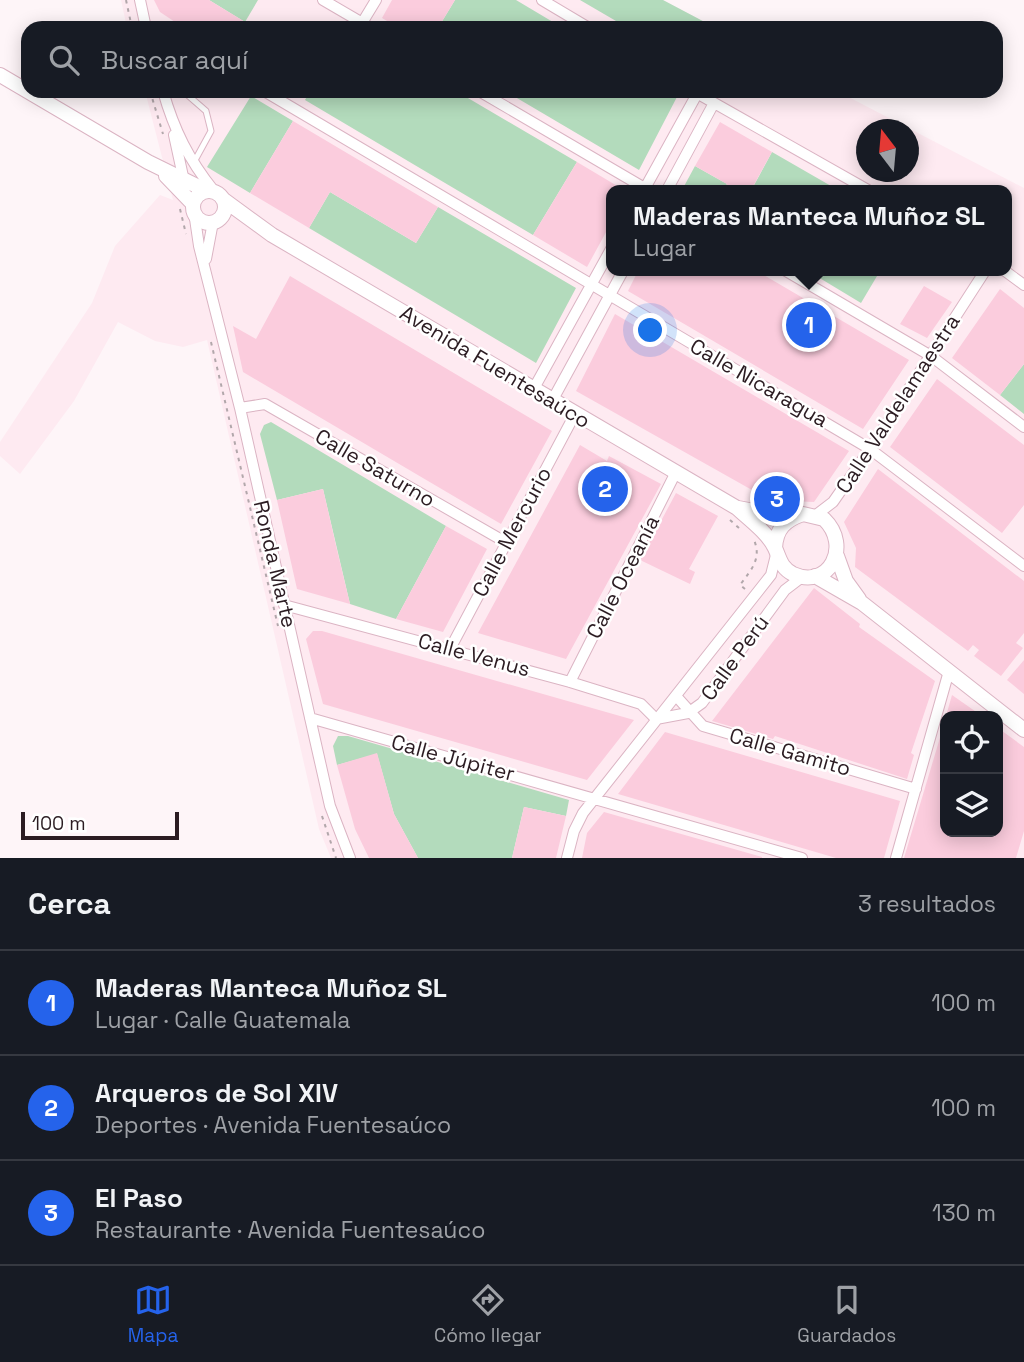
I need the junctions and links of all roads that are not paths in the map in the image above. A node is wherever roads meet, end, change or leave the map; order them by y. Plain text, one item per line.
1 (140, 0) edge
2 (323, 0) edge
3 (376, 0) edge
4 (542, 0) edge
5 (144, 21) edge
6 (360, 21) edge
7 (368, 21) edge
8 (577, 21) edge
9 (0, 75) edge
10 (21, 87) edge
11 (39, 98) edge
12 (165, 98) edge
13 (191, 98) edge
14 (276, 98) edge
15 (490, 98) edge
16 (692, 98) edge
17 (705, 98) edge
18 (714, 103) junction
19 (173, 125) junction
20 (175, 148) junction
21 (148, 162) junction
22 (192, 164) junction
23 (183, 179) junction
24 (637, 185) edge
25 (648, 185) edge
26 (670, 185) edge
27 (859, 185) edge
28 (215, 194) junction
29 (188, 203) junction
30 (216, 220) junction
31 (254, 224) junction
32 (606, 258) edge
33 (206, 268) junction
34 (620, 276) edge
35 (795, 276) edge
36 (982, 276) edge
37 (592, 285) junction
38 (609, 296) junction
39 (931, 356) junction
40 (533, 390) junction
41 (552, 401) junction
42 (240, 408) junction
43 (575, 415) junction
44 (1024, 427) edge
45 (870, 449) junction
46 (676, 472) junction
47 (833, 502) junction
48 (737, 508) junction
49 (816, 515) junction
50 (791, 518) junction
51 (831, 526) junction
52 (507, 543) junction
53 (775, 551) junction
54 (836, 556) junction
55 (1024, 566) edge
56 (808, 577) junction
57 (862, 603) junction
58 (285, 606) junction
59 (450, 649) junction
60 (950, 671) junction
61 (570, 682) junction
62 (677, 696) junction
63 (688, 713) junction
64 (310, 718) junction
65 (656, 719) junction
66 (1024, 730) edge
67 (916, 789) junction
68 (596, 797) junction
69 (350, 858) edge
70 (567, 858) edge
71 (802, 858) edge
72 (896, 858) edge

1 - 5 street
2 - 6 street
3 - 7 street
4 - 8 street
9 - 10 street, Avenida Fuentesaúco
11 - 21 street, Avenida Fuentesaúco
12 - 19 street, Ronda Marte
13 - 22 lane
14 - 37 street, Calle Nicaragua
15 - 24 street
16 - 25 street
17 - 18 street
18 - 26 street
18 - 27 street
19 - 20 street, Ronda Marte
19 - 22 street, Ronda Marte
20 - 21 street
20 - 23 street, Ronda Marte
21 - 23 street, Avenida Fuentesaúco
21 - 29 street, Avenida Fuentesaúco
22 - 28 street, Ronda Marte
23 - 28 street, Avenida Fuentesaúco
23 - 29 street, Ronda Marte
28 - 29 street
28 - 30 street
28 - 31 street, Avenida Fuentesaúco
29 - 30 street
29 - 33 street, Ronda Marte
30 - 31 street, Avenida Fuentesaúco
30 - 33 street, Ronda Marte
31 - 40 street, Avenida Fuentesaúco
32 - 37 street
33 - 42 street, Ronda Marte
34 - 38 street
35 - 39 street
36 - 39 street, Calle Valdelamaestra
37 - 38 street, Calle Nicaragua
37 - 40 street
38 - 41 street
38 - 45 street, Calle Nicaragua
39 - 44 street
39 - 45 street, Calle Valdelamaestra
40 - 41 street, Avenida Fuentesaúco
41 - 43 street, Avenida Fuentesaúco
42 - 52 street, Calle Saturno
42 - 58 street, Ronda Marte
43 - 46 street, Avenida Fuentesaúco
43 - 52 street, Calle Mercurio
45 - 47 street, Calle Valdelamaestra
45 - 55 street, Calle Nicaragua
46 - 48 street, Avenida Fuentesaúco
46 - 61 street, Calle Oceanía
47 - 49 street, Calle Valdelamaestra
47 - 51 street, Calle Valdelamaestra
48 - 50 street, Avenida Fuentesaúco
48 - 53 street, Avenida Fuentesaúco
49 - 50 street
49 - 51 street
50 - 53 street
51 - 54 street
52 - 59 street, Calle Mercurio
53 - 56 street
53 - 62 street, Calle Perú
54 - 56 street
54 - 57 street
56 - 57 street
56 - 63 street, Calle Perú
57 - 60 street
58 - 59 street, Calle Venus
58 - 64 street, Ronda Marte
59 - 61 street, Calle Venus
60 - 66 street
60 - 67 street
61 - 65 street, Calle Venus
62 - 63 street, Calle Gamito
62 - 65 street, Calle Perú
63 - 65 street, Calle Perú
63 - 67 street, Calle Gamito
64 - 68 street, Calle Júpiter
64 - 69 street, Ronda Marte
65 - 68 street, Calle Perú
67 - 72 street
68 - 70 street, Calle Perú
68 - 71 street, Calle Júpiter

